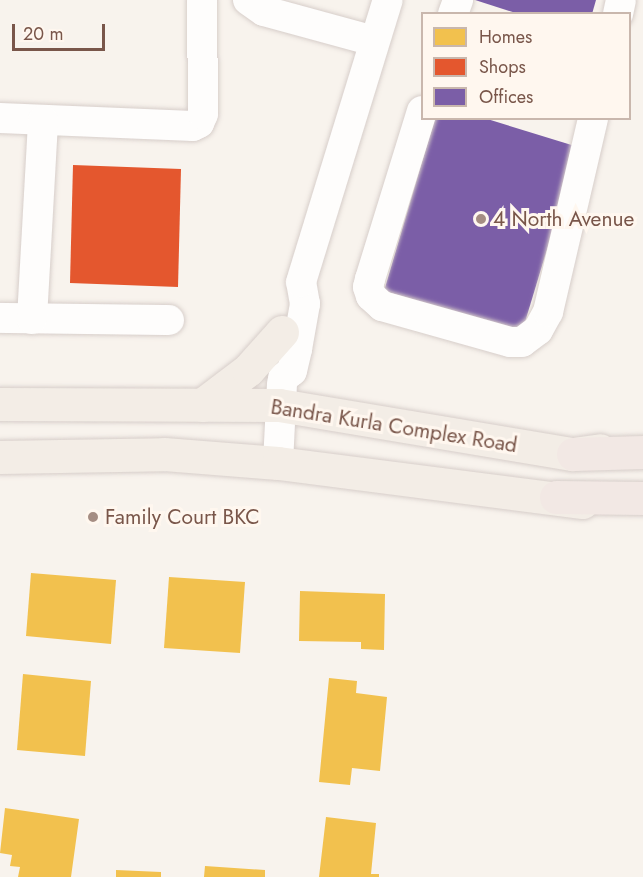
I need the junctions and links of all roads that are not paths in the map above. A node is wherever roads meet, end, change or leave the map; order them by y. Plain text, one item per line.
1 (202, 0) edge
2 (248, 0) edge
3 (388, 0) edge
4 (374, 41) junction
5 (421, 117) edge
6 (0, 118) edge
7 (43, 120) junction
8 (593, 120) edge
9 (301, 282) junction
10 (0, 318) edge
11 (32, 319) junction
12 (169, 320) dead end
13 (282, 332) junction
14 (281, 392) junction
15 (0, 404) edge
16 (202, 405) junction
17 (643, 442) edge
18 (643, 452) edge
19 (573, 454) junction
20 (0, 457) edge
21 (278, 464) junction
22 (556, 497) junction
23 (643, 498) edge
24 (643, 512) edge

1 - 7 street
2 - 4 street
3 - 4 street
4 - 9 street
5 - 8 street
6 - 7 street
7 - 11 street
9 - 13 street
9 - 14 street
10 - 11 street
11 - 12 street
13 - 14 street
13 - 16 main road
14 - 16 main road, Bandra Kurla Complex Road
14 - 19 main road, Bandra Kurla Complex Road
14 - 21 street
15 - 16 main road, Bandra Kurla Complex Road
17 - 19 main road, Bandra Kurla Complex Road
18 - 19 highway
20 - 21 main road
21 - 22 main road
22 - 23 highway
22 - 24 main road

